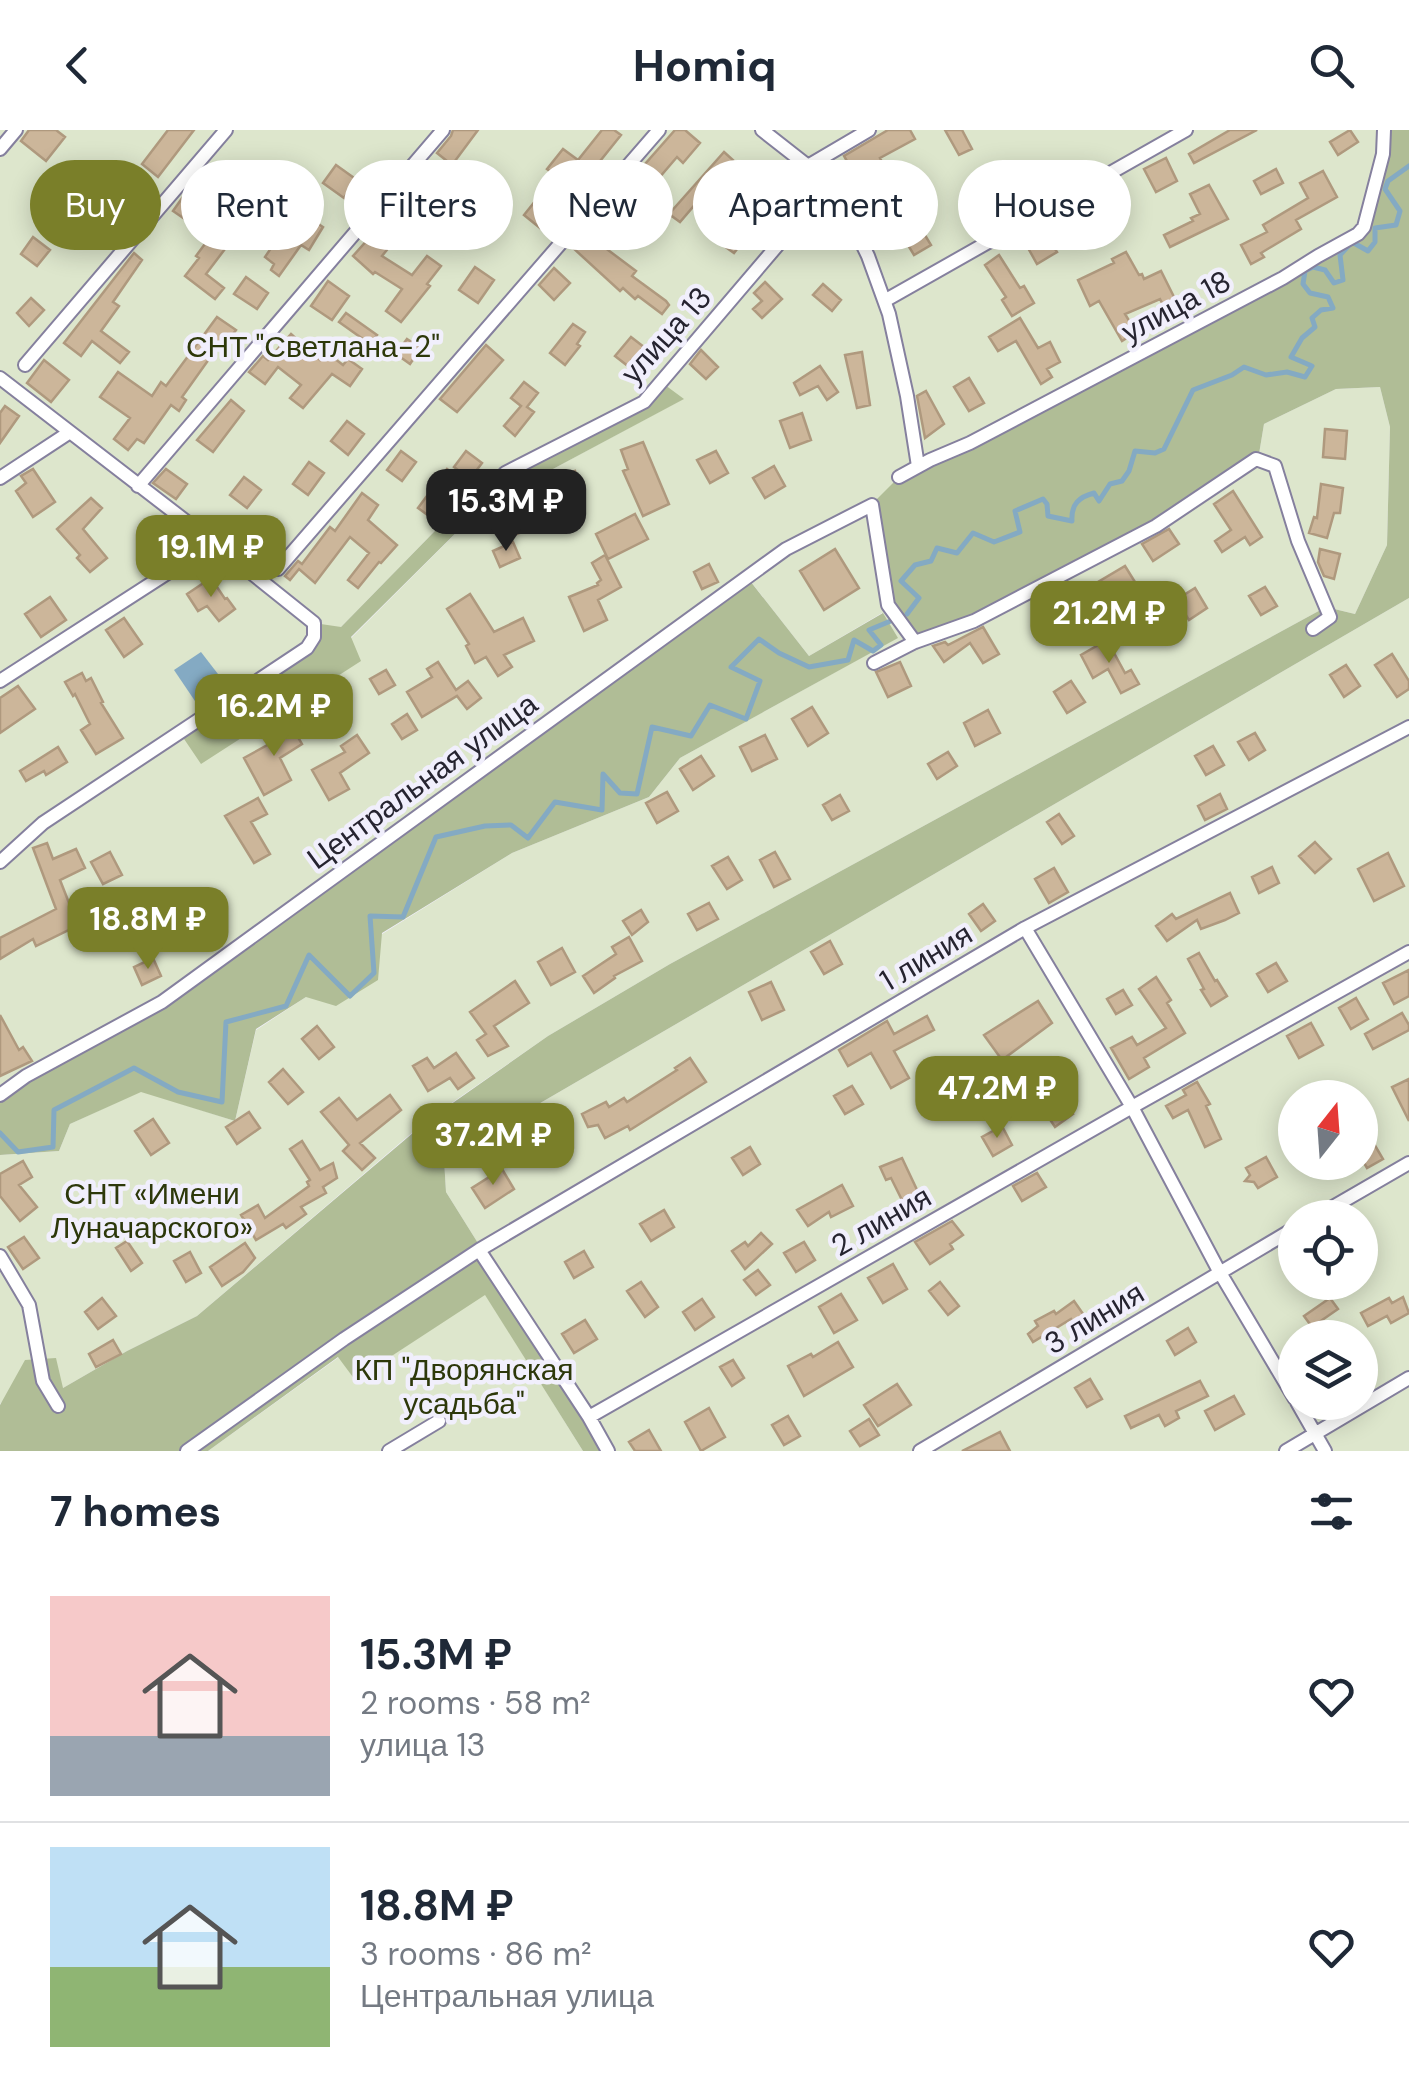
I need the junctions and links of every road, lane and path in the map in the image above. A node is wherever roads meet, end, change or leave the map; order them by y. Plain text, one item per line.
1 (16, 130) edge
2 (226, 130) edge
3 (442, 130) edge
4 (659, 130) edge
5 (762, 130) edge
6 (870, 130) edge
7 (1186, 130) edge
8 (1384, 130) edge
9 (0, 149) edge
10 (800, 160) edge
11 (818, 160) edge
12 (773, 250) edge
13 (864, 250) edge
14 (886, 300) junction
15 (25, 365) dead end
16 (0, 378) edge
17 (70, 432) junction
18 (918, 466) junction
19 (505, 473) dead end
20 (899, 477) dead end
21 (0, 478) edge
22 (138, 486) junction
23 (214, 543) junction
24 (278, 569) dead end
25 (1313, 629) dead end
26 (916, 642) junction
27 (874, 663) dead end
28 (0, 681) edge
29 (1409, 727) edge
30 (0, 862) edge
31 (1025, 928) junction
32 (1409, 952) edge
33 (0, 1095) edge
34 (1132, 1107) junction
35 (1409, 1163) edge
36 (1345, 1200) edge
37 (1278, 1238) edge
38 (480, 1250) junction
39 (0, 1256) edge
40 (1219, 1272) junction
41 (1278, 1371) edge
42 (1409, 1378) edge
43 (58, 1406) dead end
44 (589, 1417) junction
45 (1308, 1420) edge
46 (439, 1422) dead end
47 (1315, 1432) junction
48 (187, 1451) edge
49 (389, 1451) edge
50 (608, 1451) edge
51 (920, 1451) edge
52 (1286, 1451) edge
53 (1325, 1451) edge

1 - 9 street
2 - 15 street
3 - 22 street
4 - 24 street
5 - 10 street
6 - 11 street
7 - 14 street
8 - 18 street, улица 18
12 - 19 street, улица 13
13 - 14 street
14 - 18 street
16 - 17 street
17 - 21 street
17 - 22 street
18 - 20 street, улица 18
22 - 23 street
23 - 28 street
23 - 30 street
25 - 26 street
26 - 27 street
26 - 33 street, Центральная улица
29 - 31 street, 1 линия
31 - 34 street
31 - 38 street, 1 линия
32 - 34 street, 2 линия
34 - 40 street
34 - 44 street, 2 линия
35 - 36 street
37 - 40 street, 3 линия
38 - 44 street
38 - 48 street, 1 линия
39 - 43 street
40 - 41 street
40 - 51 street, 3 линия
42 - 47 street
44 - 50 street
45 - 47 street
46 - 49 street
47 - 52 street
47 - 53 street

